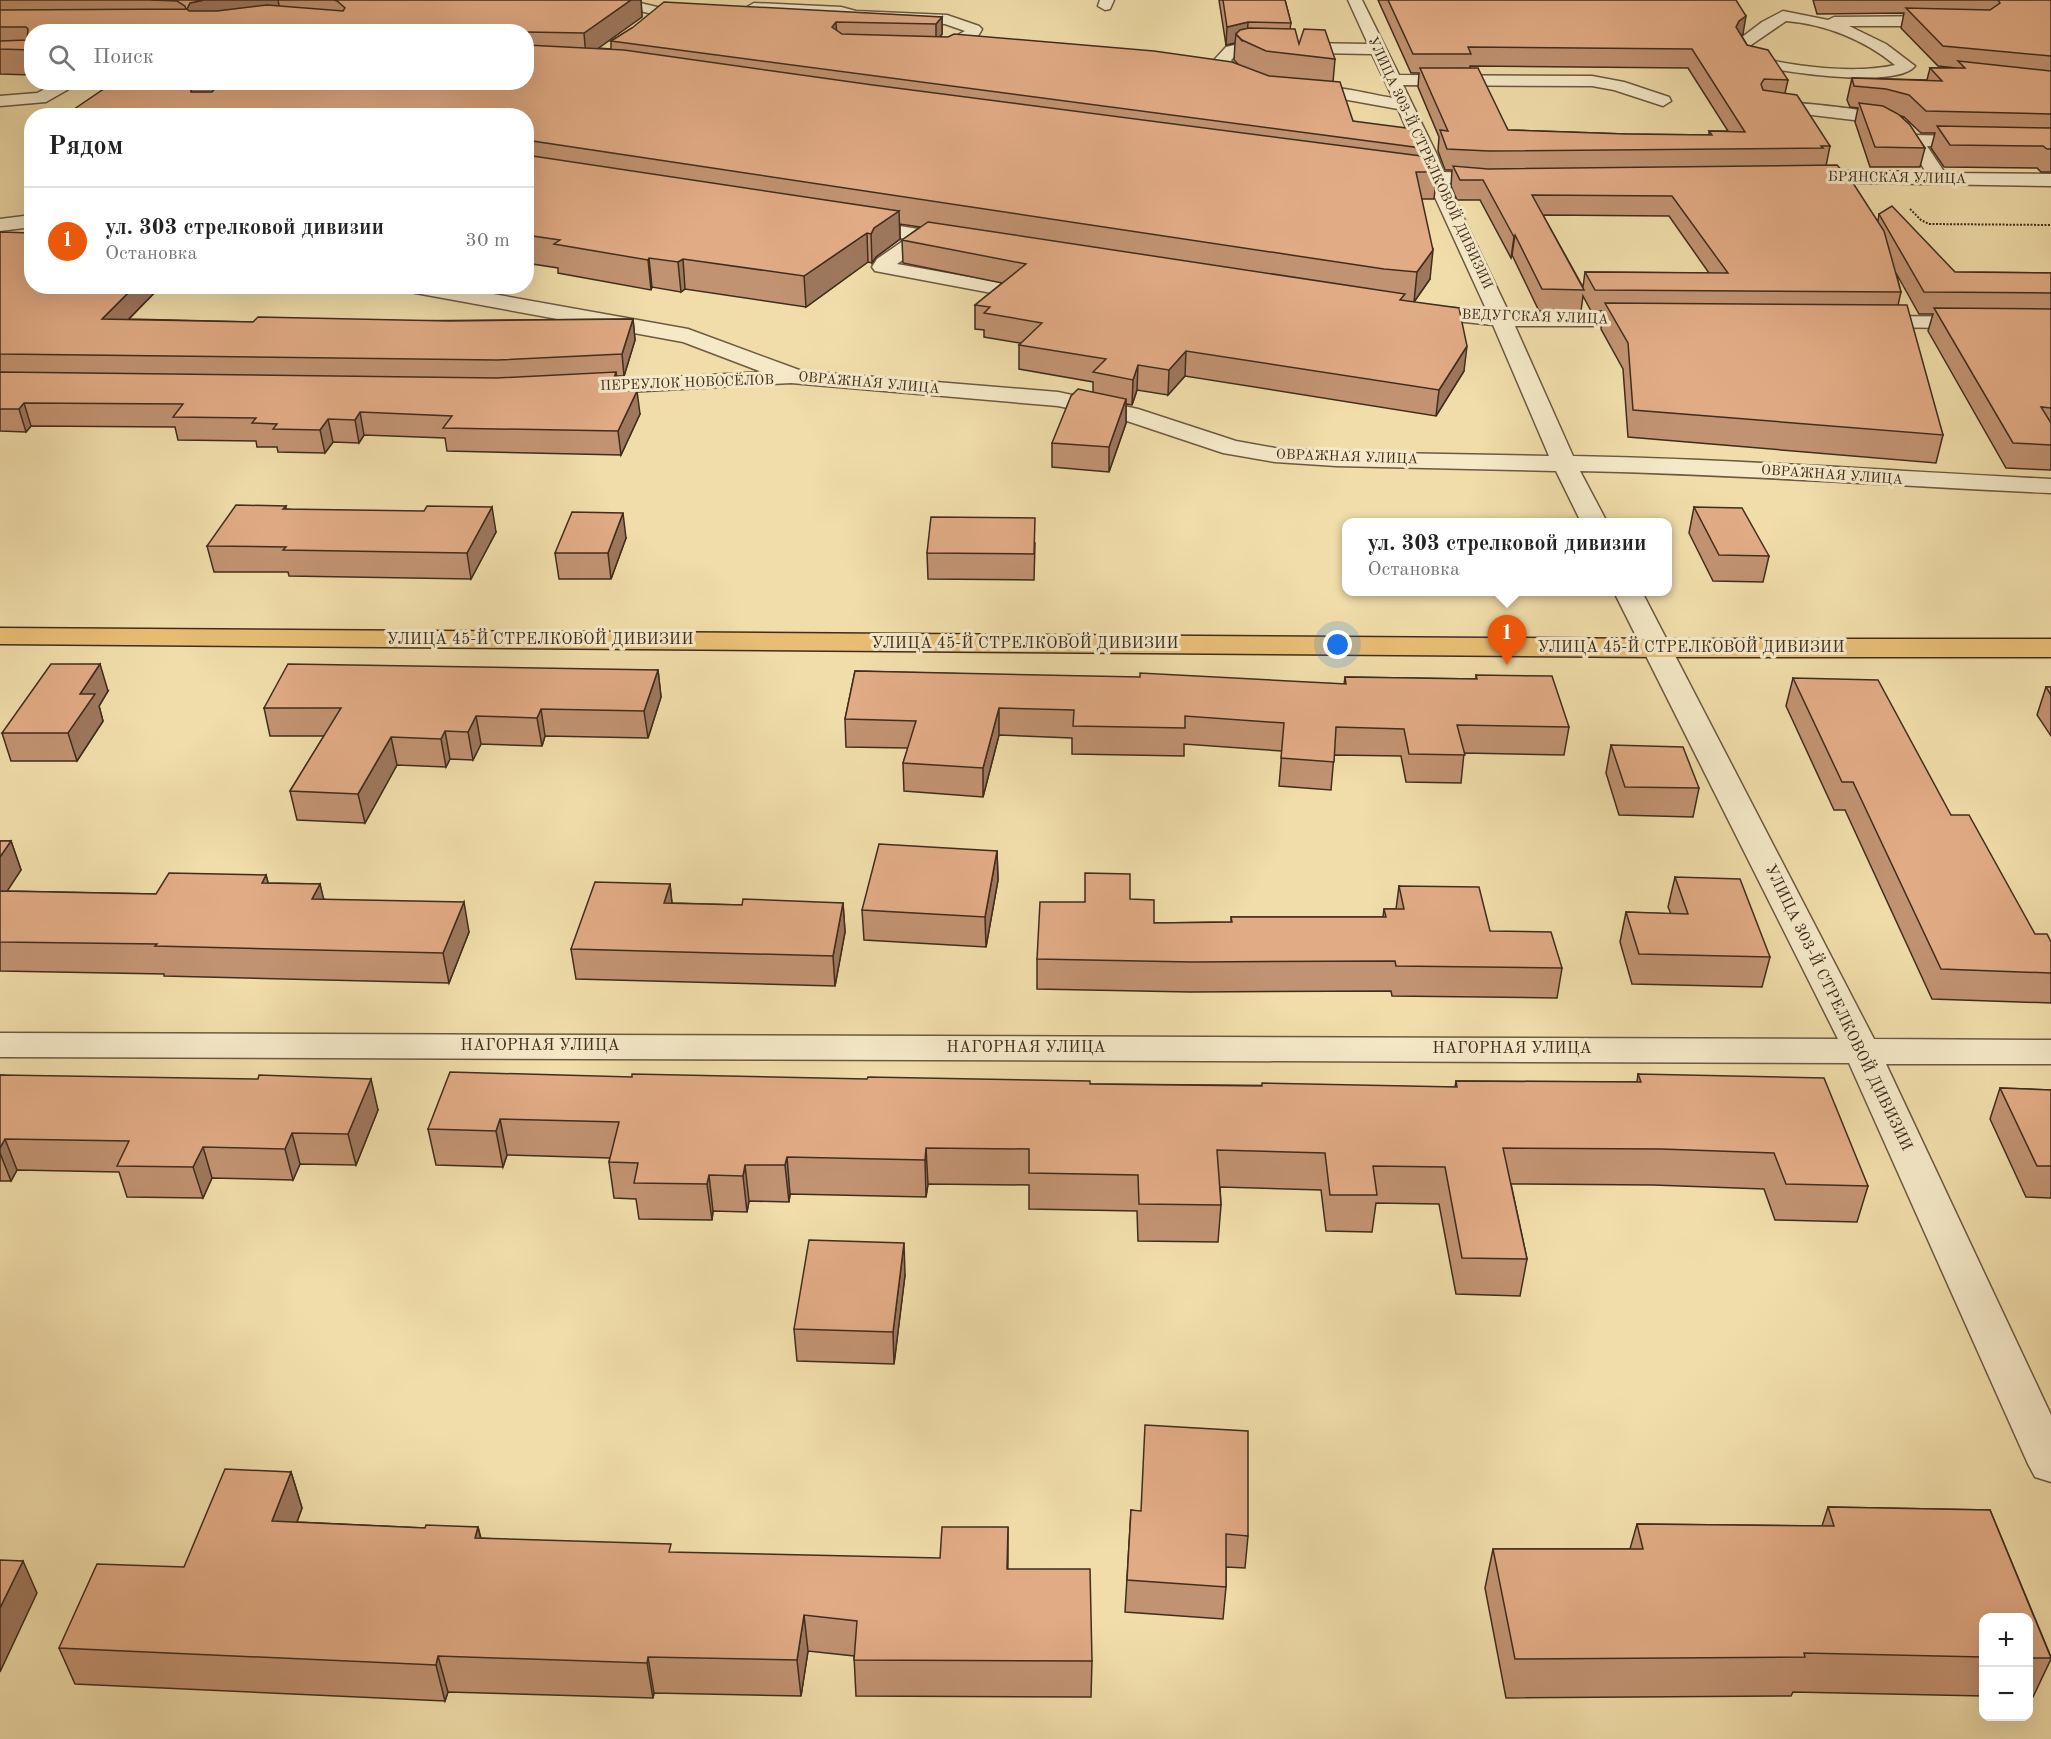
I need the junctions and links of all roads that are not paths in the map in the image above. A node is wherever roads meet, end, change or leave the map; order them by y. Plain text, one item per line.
1 (1355, 0) edge
2 (1793, 0) edge
3 (576, 4) edge
4 (741, 7) edge
5 (677, 8) edge
6 (661, 12) junction
7 (1796, 16) junction
8 (1818, 22) junction
9 (1963, 22) edge
10 (644, 26) edge
11 (917, 49) edge
12 (1377, 49) junction
13 (1902, 70) junction
14 (1922, 72) dead end
15 (1391, 80) junction
16 (56, 90) edge
17 (0, 101) edge
18 (1663, 101) dead end
19 (1404, 105) junction
20 (1767, 105) edge
21 (1915, 140) junction
22 (2051, 143) edge
23 (1377, 170) edge
24 (1786, 176) edge
25 (1435, 177) junction
26 (1939, 178) junction
27 (1510, 180) edge
28 (2050, 180) edge
29 (2048, 202) dead end
30 (24, 222) edge
31 (841, 223) edge
32 (0, 225) edge
33 (923, 236) junction
34 (970, 243) edge
35 (997, 288) edge
36 (454, 294) edge
37 (1392, 308) edge
38 (1502, 319) junction
39 (1669, 320) edge
40 (1848, 321) edge
41 (2051, 323) edge
42 (798, 378) junction
43 (548, 389) edge
44 (1564, 463) junction
45 (2051, 486) edge
46 (1592, 518) edge
47 (1631, 596) edge
48 (0, 636) edge
49 (1657, 648) junction
50 (2051, 648) edge
51 (0, 1045) edge
52 (1863, 1051) junction
53 (2051, 1053) edge
54 (2051, 1464) edge

1 - 12 street, УЛИЦА 303-Й СТРЕЛКОВОЙ ДИВИЗИИ
2 - 7 street
3 - 6 street
4 - 11 street
5 - 6 street
6 - 10 street
7 - 8 street
7 - 13 street
8 - 9 street
8 - 13 street
12 - 15 street, УЛИЦА 303-Й СТРЕЛКОВОЙ ДИВИЗИИ
12 - 19 street
13 - 14 street
15 - 18 street
15 - 19 street, УЛИЦА 303-Й СТРЕЛКОВОЙ ДИВИЗИИ
16 - 17 street
19 - 25 street, УЛИЦА 303-Й СТРЕЛКОВОЙ ДИВИЗИИ
20 - 21 street
21 - 22 street
21 - 26 street
23 - 25 street
24 - 26 street, БРЯНСКАЯ УЛИЦА
25 - 27 street
25 - 38 street, УЛИЦА 303-Й СТРЕЛКОВОЙ ДИВИЗИИ
26 - 28 street, БРЯНСКАЯ УЛИЦА
28 - 29 street
30 - 32 street
31 - 33 street
33 - 34 street
33 - 35 street
36 - 42 street, ОВРАЖНАЯ УЛИЦА
37 - 38 street, ВЕДУГСКАЯ УЛИЦА
38 - 39 street, ВЕДУГСКАЯ УЛИЦА
38 - 44 street, УЛИЦА 303-Й СТРЕЛКОВОЙ ДИВИЗИИ
40 - 41 street
42 - 43 street, ПЕРЕУЛОК НОВОСЁЛОВ
42 - 44 street, ОВРАЖНАЯ УЛИЦА
44 - 45 street, ОВРАЖНАЯ УЛИЦА
44 - 46 street, УЛИЦА 303-Й СТРЕЛКОВОЙ ДИВИЗИИ
47 - 49 street, УЛИЦА 303-Й СТРЕЛКОВОЙ ДИВИЗИИ
48 - 49 main road, УЛИЦА 45-Й СТРЕЛКОВОЙ ДИВИЗИИ
49 - 50 main road, УЛИЦА 45-Й СТРЕЛКОВОЙ ДИВИЗИИ
49 - 52 street, УЛИЦА 303-Й СТРЕЛКОВОЙ ДИВИЗИИ
51 - 52 street, НАГОРНАЯ УЛИЦА
52 - 53 street, НАГОРНАЯ УЛИЦА
52 - 54 street, УЛИЦА 303-Й СТРЕЛКОВОЙ ДИВИЗИИ

